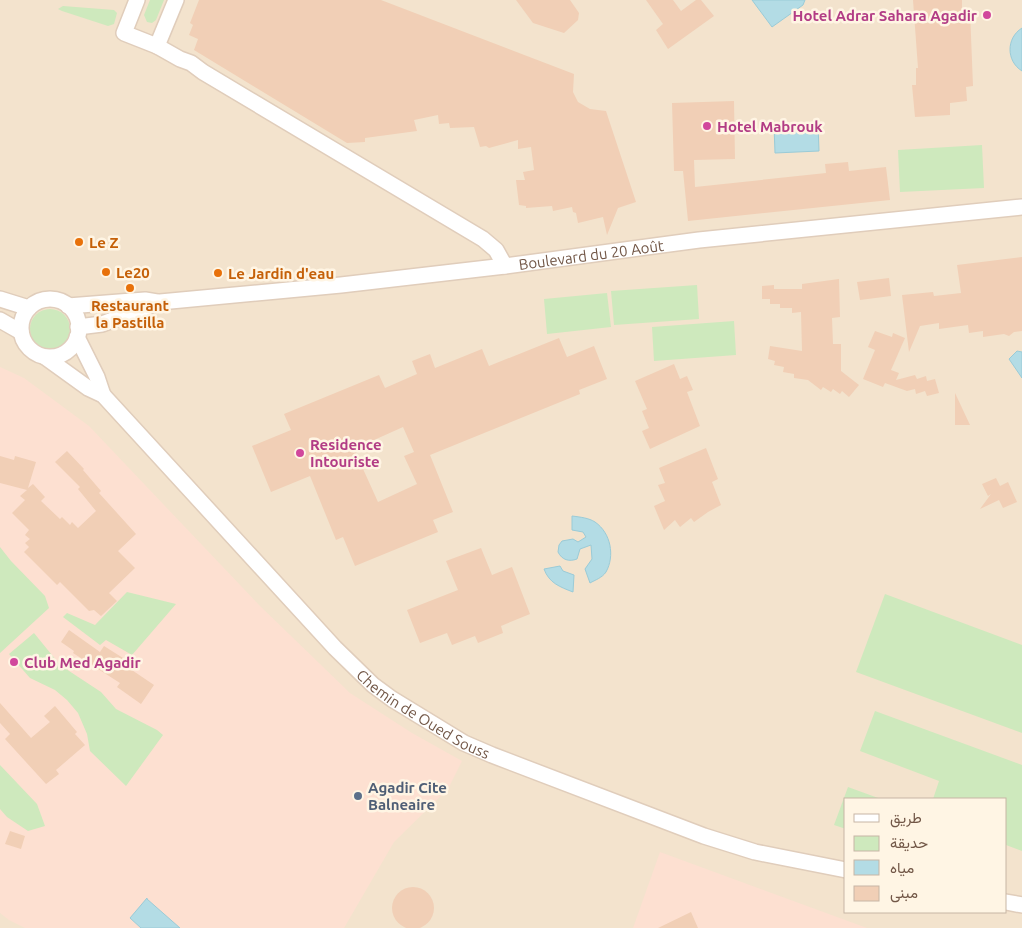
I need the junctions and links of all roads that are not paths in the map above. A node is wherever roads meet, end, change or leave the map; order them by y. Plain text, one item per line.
1 (137, 0) edge
2 (176, 0) edge
3 (157, 46) junction
4 (1022, 207) edge
5 (505, 266) junction
6 (0, 300) edge
7 (160, 302) junction
8 (68, 306) junction
9 (29, 308) junction
10 (0, 320) edge
11 (21, 332) junction
12 (78, 332) junction
13 (45, 357) junction
14 (103, 395) junction
15 (844, 870) edge
16 (1007, 902) edge
17 (1022, 905) edge

1 - 3 street
2 - 3 street
3 - 5 street
4 - 5 street, Boulevard du 20 Août
5 - 7 street, Boulevard du 20 Août
6 - 9 street
7 - 8 street, Boulevard du 20 Août
7 - 12 street, Boulevard du 20 Août
8 - 9 street
8 - 12 street
9 - 11 street
10 - 11 street
11 - 13 street
12 - 13 street
12 - 14 street, Chemin de Oued Souss
13 - 14 street, Chemin de Oued Souss
14 - 15 street, Chemin de Oued Souss
16 - 17 street

